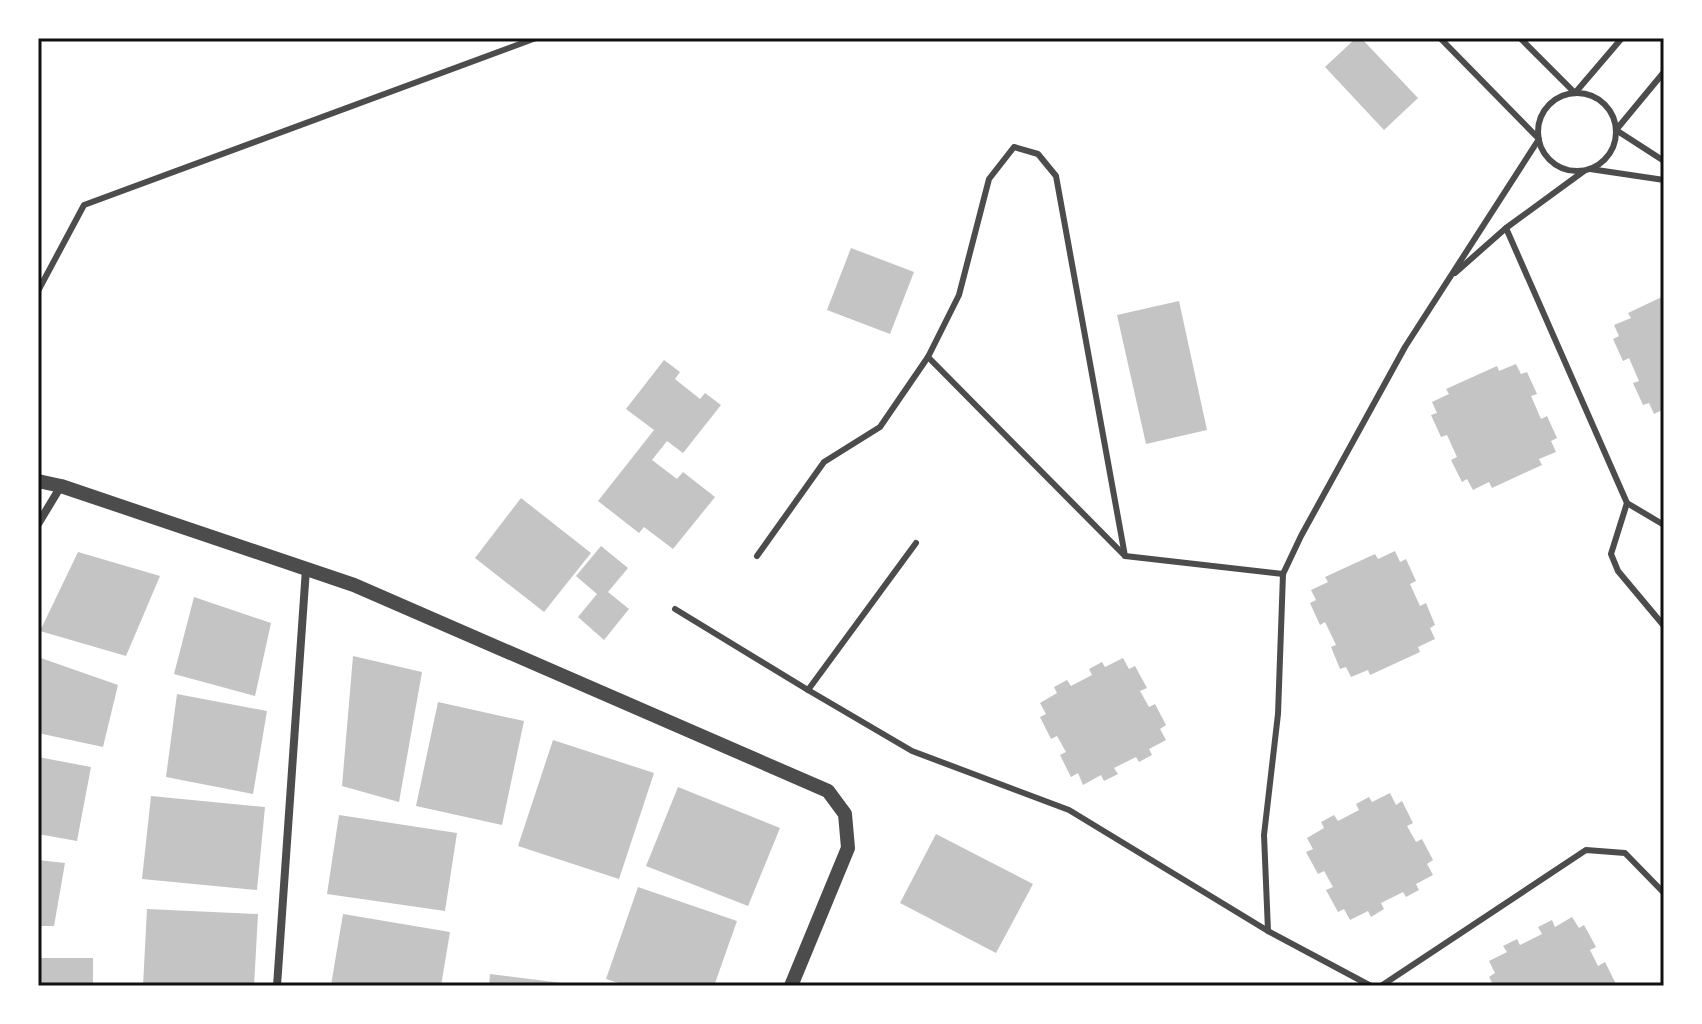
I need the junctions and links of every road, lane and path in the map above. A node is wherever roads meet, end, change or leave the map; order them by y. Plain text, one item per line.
1 (536, 38) edge
2 (1440, 38) edge
3 (1520, 38) edge
4 (1622, 38) edge
5 (1664, 72) edge
6 (1575, 93) junction
7 (1616, 130) junction
8 (1539, 139) junction
9 (1664, 161) edge
10 (1589, 169) junction
11 (1664, 180) edge
12 (1506, 228) junction
13 (1449, 278) junction
14 (38, 291) edge
15 (928, 357) junction
16 (38, 481) edge
17 (61, 486) junction
18 (1627, 503) junction
19 (38, 524) edge
20 (1664, 525) edge
21 (916, 543) dead end
22 (757, 556) dead end
23 (1125, 556) junction
24 (306, 569) junction
25 (1283, 574) junction
26 (675, 609) dead end
27 (1664, 626) edge
28 (808, 690) junction
29 (1664, 893) edge
30 (1268, 931) junction
31 (277, 986) edge
32 (791, 986) edge
33 (1371, 986) edge
34 (1381, 986) edge

1 - 14 lane
2 - 8 lane
3 - 6 lane
4 - 6 lane
5 - 7 lane
6 - 7 lane
6 - 8 lane
7 - 9 lane
7 - 10 lane
8 - 10 lane
8 - 13 lane
10 - 11 lane
10 - 12 lane
12 - 13 lane
12 - 18 lane
13 - 25 lane
15 - 22 lane
15 - 23 lane
15 - 23 lane
16 - 17 street
17 - 19 street
17 - 24 street
18 - 20 lane
18 - 27 lane
21 - 28 lane
23 - 25 lane
24 - 31 street
24 - 32 street
25 - 30 lane
26 - 28 lane
28 - 30 lane
29 - 34 lane
30 - 33 lane

